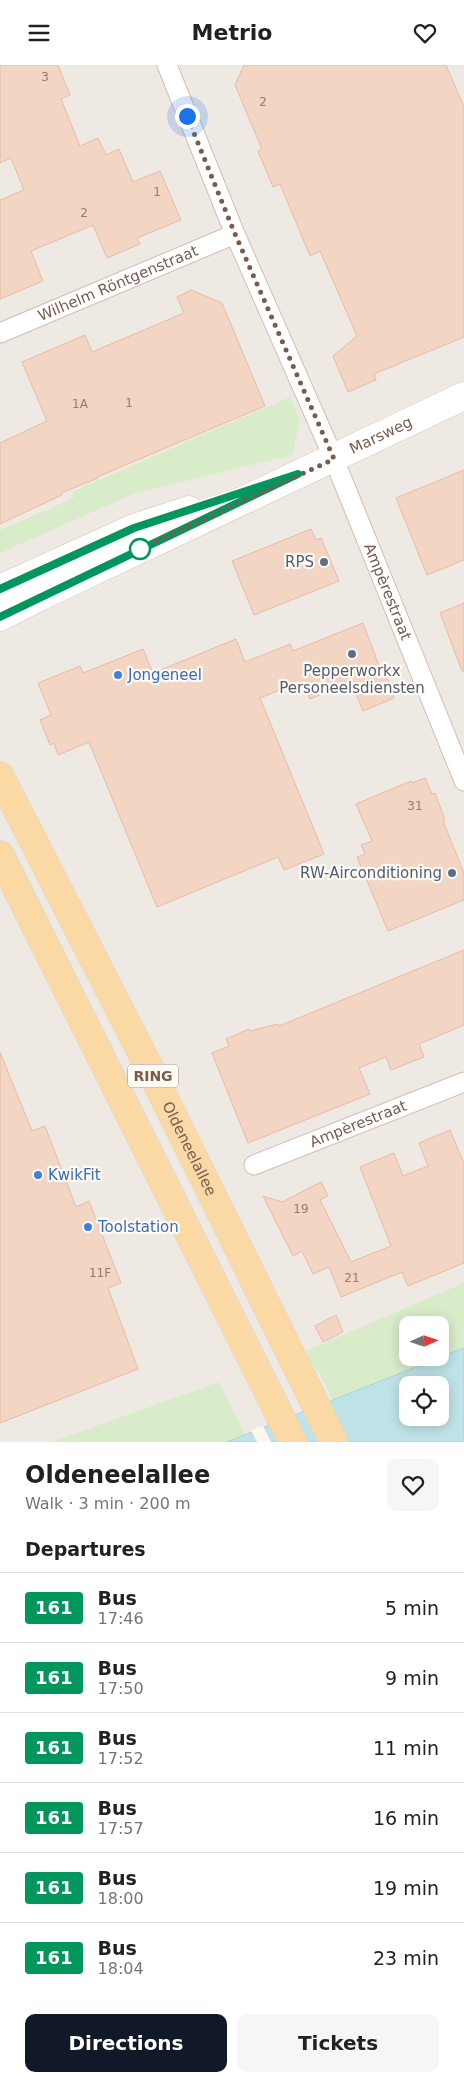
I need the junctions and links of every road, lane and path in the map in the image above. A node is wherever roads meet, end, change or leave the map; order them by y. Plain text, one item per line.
1 (167, 65) edge
2 (235, 234) junction
3 (0, 333) edge
4 (464, 396) edge
5 (334, 459) junction
6 (298, 474) junction
7 (0, 589) edge
8 (0, 617) edge
9 (0, 776) edge
10 (464, 781) edge
11 (0, 855) edge
12 (464, 1082) edge
13 (254, 1165) dead end
14 (293, 1442) edge
15 (334, 1442) edge

1 - 2 street, Ampèrestraat
2 - 3 street, Wilhelm Röntgenstraat
2 - 5 street, Ampèrestraat
4 - 5 street, Marsweg
5 - 6 street, Marsweg
5 - 10 street, Ampèrestraat
6 - 7 street, Marsweg
6 - 8 street, Marsweg
9 - 15 main road, Oldeneelallee / RING
11 - 14 main road, RING
12 - 13 street, Ampèrestraat

